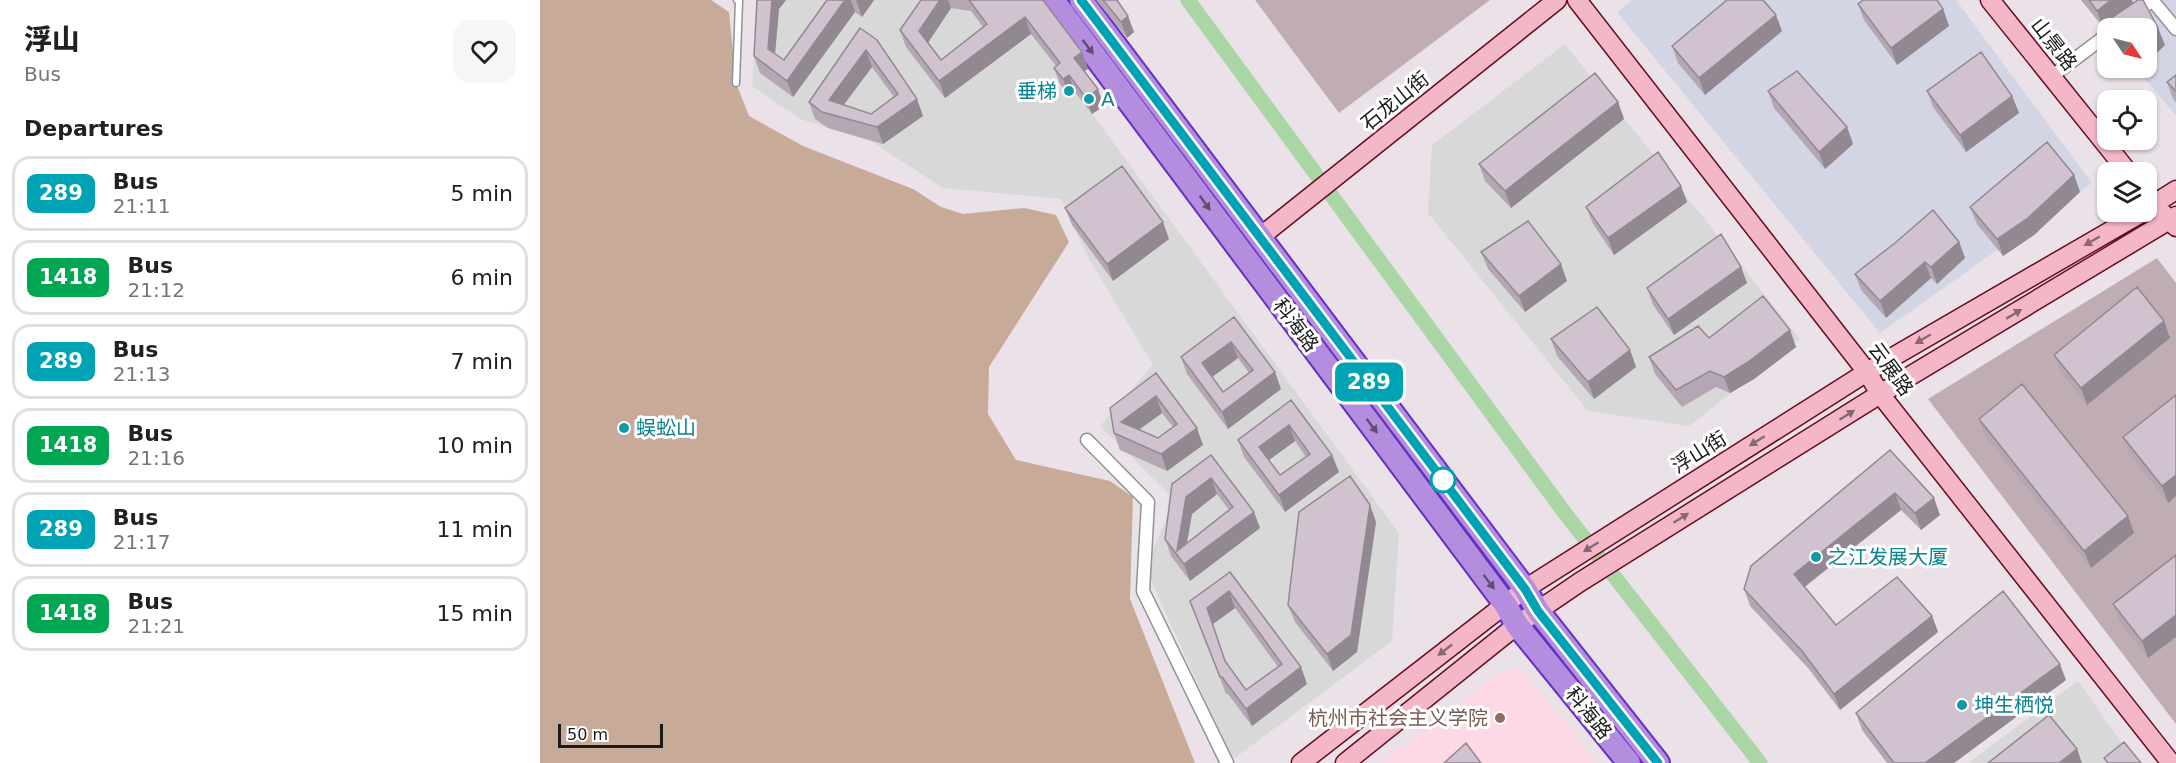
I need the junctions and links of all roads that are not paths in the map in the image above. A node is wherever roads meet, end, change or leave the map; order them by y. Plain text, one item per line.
1 (737, 0) edge
2 (1053, 0) edge
3 (1081, 0) edge
4 (1557, 0) edge
5 (1577, 0) edge
6 (1990, 0) edge
7 (2152, 0) edge
8 (2128, 18) edge
9 (2176, 29) edge
10 (2097, 42) edge
11 (2051, 77) junction
12 (736, 83) dead end
13 (2120, 162) edge
14 (2176, 190) edge
15 (2157, 200) edge
16 (2157, 212) edge
17 (2174, 221) edge
18 (2120, 222) edge
19 (1260, 237) junction
20 (1867, 372) junction
21 (1880, 394) junction
22 (1088, 440) dead end
23 (1525, 589) junction
24 (1505, 604) junction
25 (1538, 611) junction
26 (1517, 625) junction
27 (1227, 763) edge
28 (1301, 763) edge
29 (1345, 763) edge
30 (1629, 763) edge
31 (1658, 763) edge
32 (2171, 763) edge

1 - 12 lane
2 -> 24 highway, 科海路
3 - 19 highway, 科海路
4 - 19 main road, 石龙山街
5 - 20 main road, 云展路
6 - 11 main road, 山景路
7 - 8 street
7 - 9 street
10 - 11 street
11 - 13 main road, 山景路
14 - 15 main road, 浮山街
16 - 17 main road
21 -> 17 main road
18 -> 20 main road, 浮山街
19 - 23 highway, 科海路
20 - 21 main road, 云展路
20 -> 23 main road, 浮山街
25 -> 21 main road
21 - 32 main road, 云展路
22 - 27 street
23 - 24 main road, 浮山街
23 - 25 highway, 科海路
24 - 26 highway, 科海路
24 -> 28 main road, 浮山街
25 - 26 main road
25 - 31 highway, 科海路
26 - 29 main road
26 - 30 highway, 科海路

